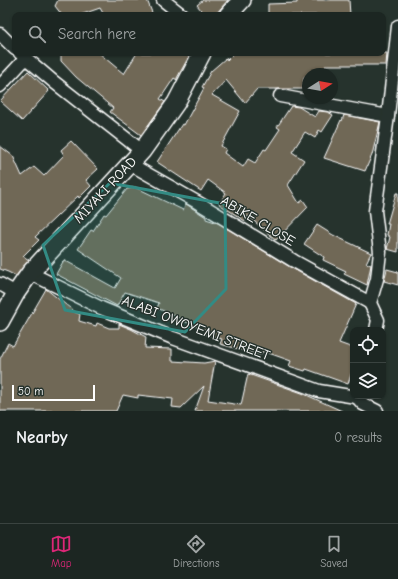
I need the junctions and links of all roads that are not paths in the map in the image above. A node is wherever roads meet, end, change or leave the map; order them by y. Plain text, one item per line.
1 (163, 0) edge
2 (242, 0) edge
3 (178, 12) edge
4 (230, 12) edge
5 (398, 26) edge
6 (0, 34) edge
7 (12, 45) edge
8 (23, 56) edge
9 (200, 56) edge
10 (0, 86) edge
11 (280, 96) dead end
12 (388, 116) junction
13 (142, 151) junction
14 (130, 164) junction
15 (30, 273) junction
16 (0, 284) edge
17 (16, 293) junction
18 (370, 303) junction
19 (0, 322) edge
20 (377, 327) edge
21 (350, 396) edge
22 (358, 399) edge
23 (377, 411) edge

1 - 3 street
2 - 4 street
5 - 12 street
6 - 7 street
8 - 10 street
8 - 13 street
9 - 13 street, MIYAKI ROAD
11 - 12 street
12 - 18 street
13 - 14 street, MIYAKI ROAD
14 - 15 street, MIYAKI ROAD
14 - 18 street, ABIKE CLOSE
15 - 17 street, MIYAKI ROAD
15 - 21 street, ALABI OWOYEMI STREET
16 - 17 street
17 - 19 street, MIYAKI ROAD
18 - 20 street
22 - 23 street

